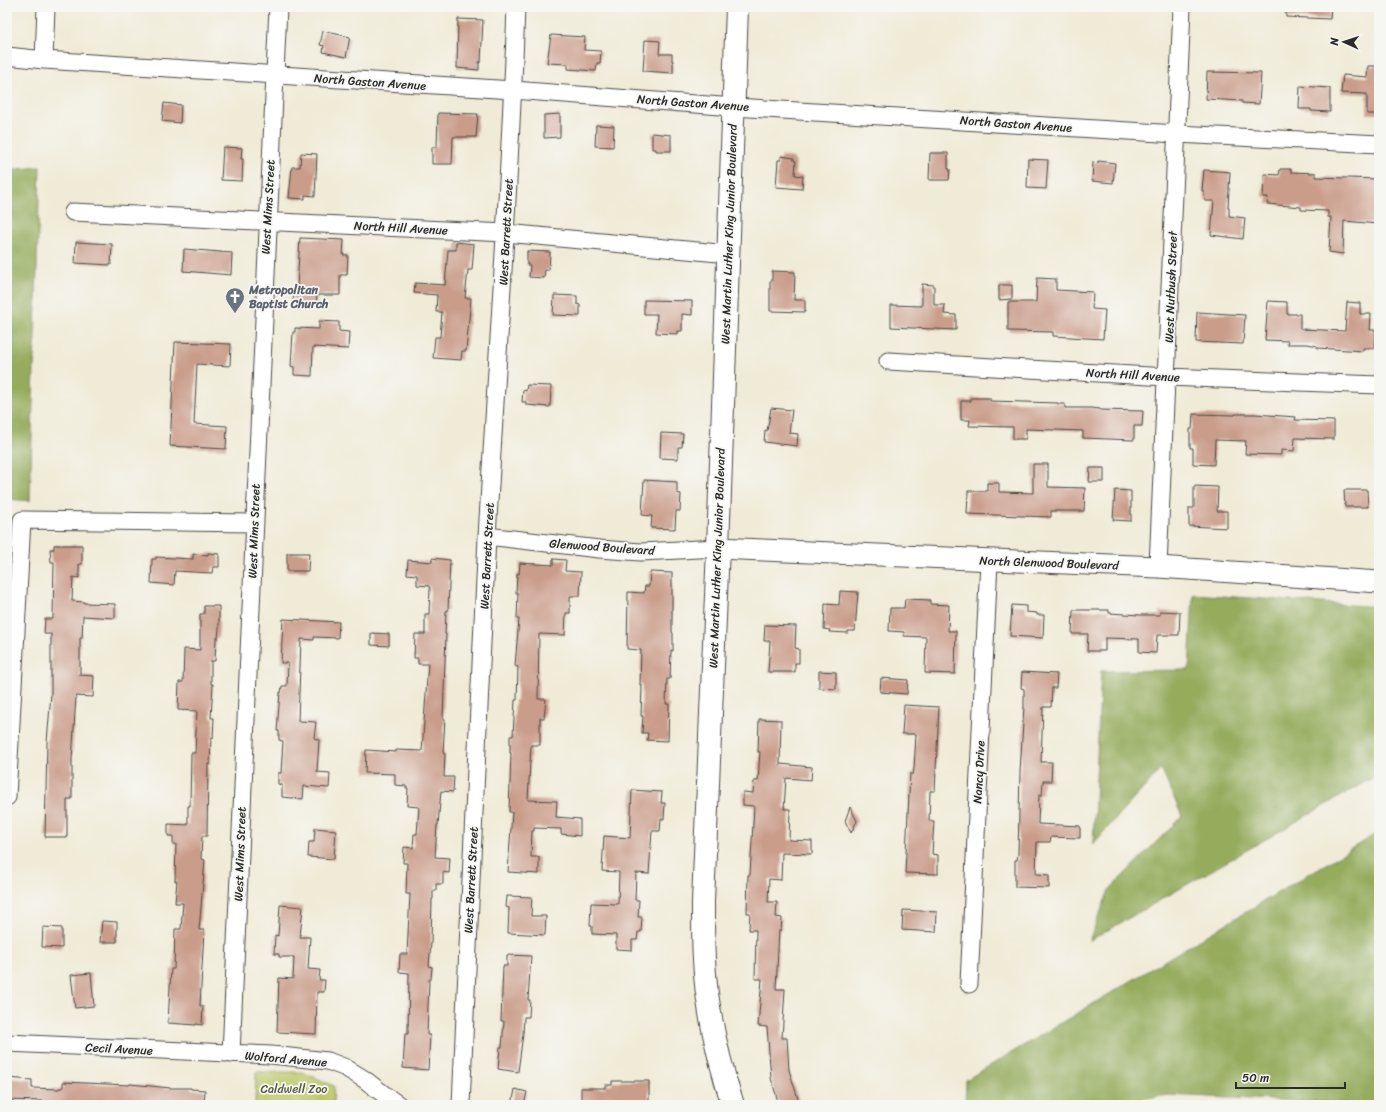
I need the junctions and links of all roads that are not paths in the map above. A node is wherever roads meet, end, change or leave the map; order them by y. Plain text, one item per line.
1 (46, 7) edge
2 (278, 7) edge
3 (516, 7) edge
4 (737, 7) edge
5 (1182, 7) edge
6 (7, 56) edge
7 (44, 60) junction
8 (275, 76) junction
9 (513, 90) junction
10 (734, 107) junction
11 (1177, 134) junction
12 (1379, 144) edge
13 (73, 212) dead end
14 (267, 221) junction
15 (506, 233) junction
16 (729, 254) junction
17 (888, 361) dead end
18 (1167, 377) junction
19 (1379, 385) edge
20 (254, 524) junction
21 (487, 536) junction
22 (718, 548) junction
23 (989, 561) junction
24 (1158, 567) junction
25 (1379, 582) edge
26 (7, 797) edge
27 (969, 984) dead end
28 (7, 1043) edge
29 (231, 1054) junction
30 (399, 1105) edge
31 (461, 1105) edge
32 (733, 1105) edge

1 - 7 street
2 - 8 street, West Mims Street
3 - 9 street, West Barrett Street
4 - 10 main road, West Martin Luther King Junior Boulevard
5 - 11 street, West Nutbush Street
6 - 7 street, North Gaston Avenue
7 - 8 street, North Gaston Avenue
8 - 9 street, North Gaston Avenue
8 - 14 street, West Mims Street
9 - 10 street, North Gaston Avenue
9 - 15 street, West Barrett Street
10 - 11 street, North Gaston Avenue
10 - 16 main road, West Martin Luther King Junior Boulevard
11 - 12 street, North Gaston Avenue
11 - 18 street, West Nutbush Street
13 - 14 street, North Hill Avenue
14 - 15 street, North Hill Avenue
14 - 20 street, West Mims Street
15 - 16 street, North Hill Avenue
15 - 21 street, West Barrett Street
16 - 22 main road, West Martin Luther King Junior Boulevard
17 - 18 street, North Hill Avenue
18 - 19 street, North Hill Avenue
18 - 24 street, West Nutbush Street
20 - 26 street
20 - 29 street, West Mims Street
21 - 22 street, Glenwood Boulevard
21 - 31 street, West Barrett Street
22 - 23 street, North Glenwood Boulevard
22 - 32 main road, West Martin Luther King Junior Boulevard
23 - 24 street, North Glenwood Boulevard
23 - 27 street, Nancy Drive
24 - 25 street, North Glenwood Boulevard
28 - 29 street, Cecil Avenue
29 - 30 street, Wolford Avenue

